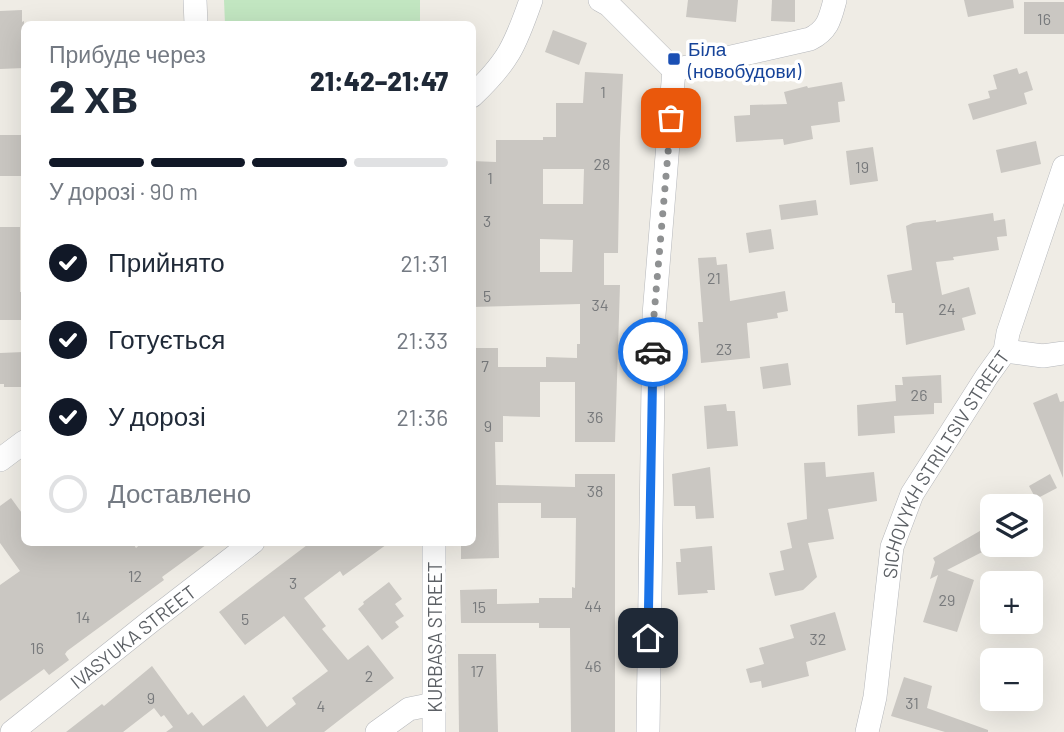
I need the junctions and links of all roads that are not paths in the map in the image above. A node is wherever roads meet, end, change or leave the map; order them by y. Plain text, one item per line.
1 (195, 0) edge
2 (531, 0) edge
3 (600, 0) edge
4 (835, 0) edge
5 (196, 21) edge
6 (674, 70) junction
7 (476, 92) edge
8 (1064, 167) edge
9 (1005, 351) junction
10 (1064, 353) edge
11 (21, 444) edge
12 (0, 460) edge
13 (248, 546) edge
14 (434, 546) edge
15 (434, 704) junction
16 (12, 732) edge
17 (377, 732) edge
18 (434, 732) edge
19 (648, 732) edge
20 (867, 732) edge

1 - 5 street
2 - 7 street
3 - 6 street
4 - 6 street
6 - 19 street
8 - 9 street, SICHOVYKH STRILTSIV STREET
9 - 10 street
9 - 20 street, SICHOVYKH STRILTSIV STREET
11 - 12 street
13 - 16 street, IVASYUKA STREET
14 - 15 street, KURBASA STREET
15 - 17 street
15 - 18 street, KURBASA STREET

